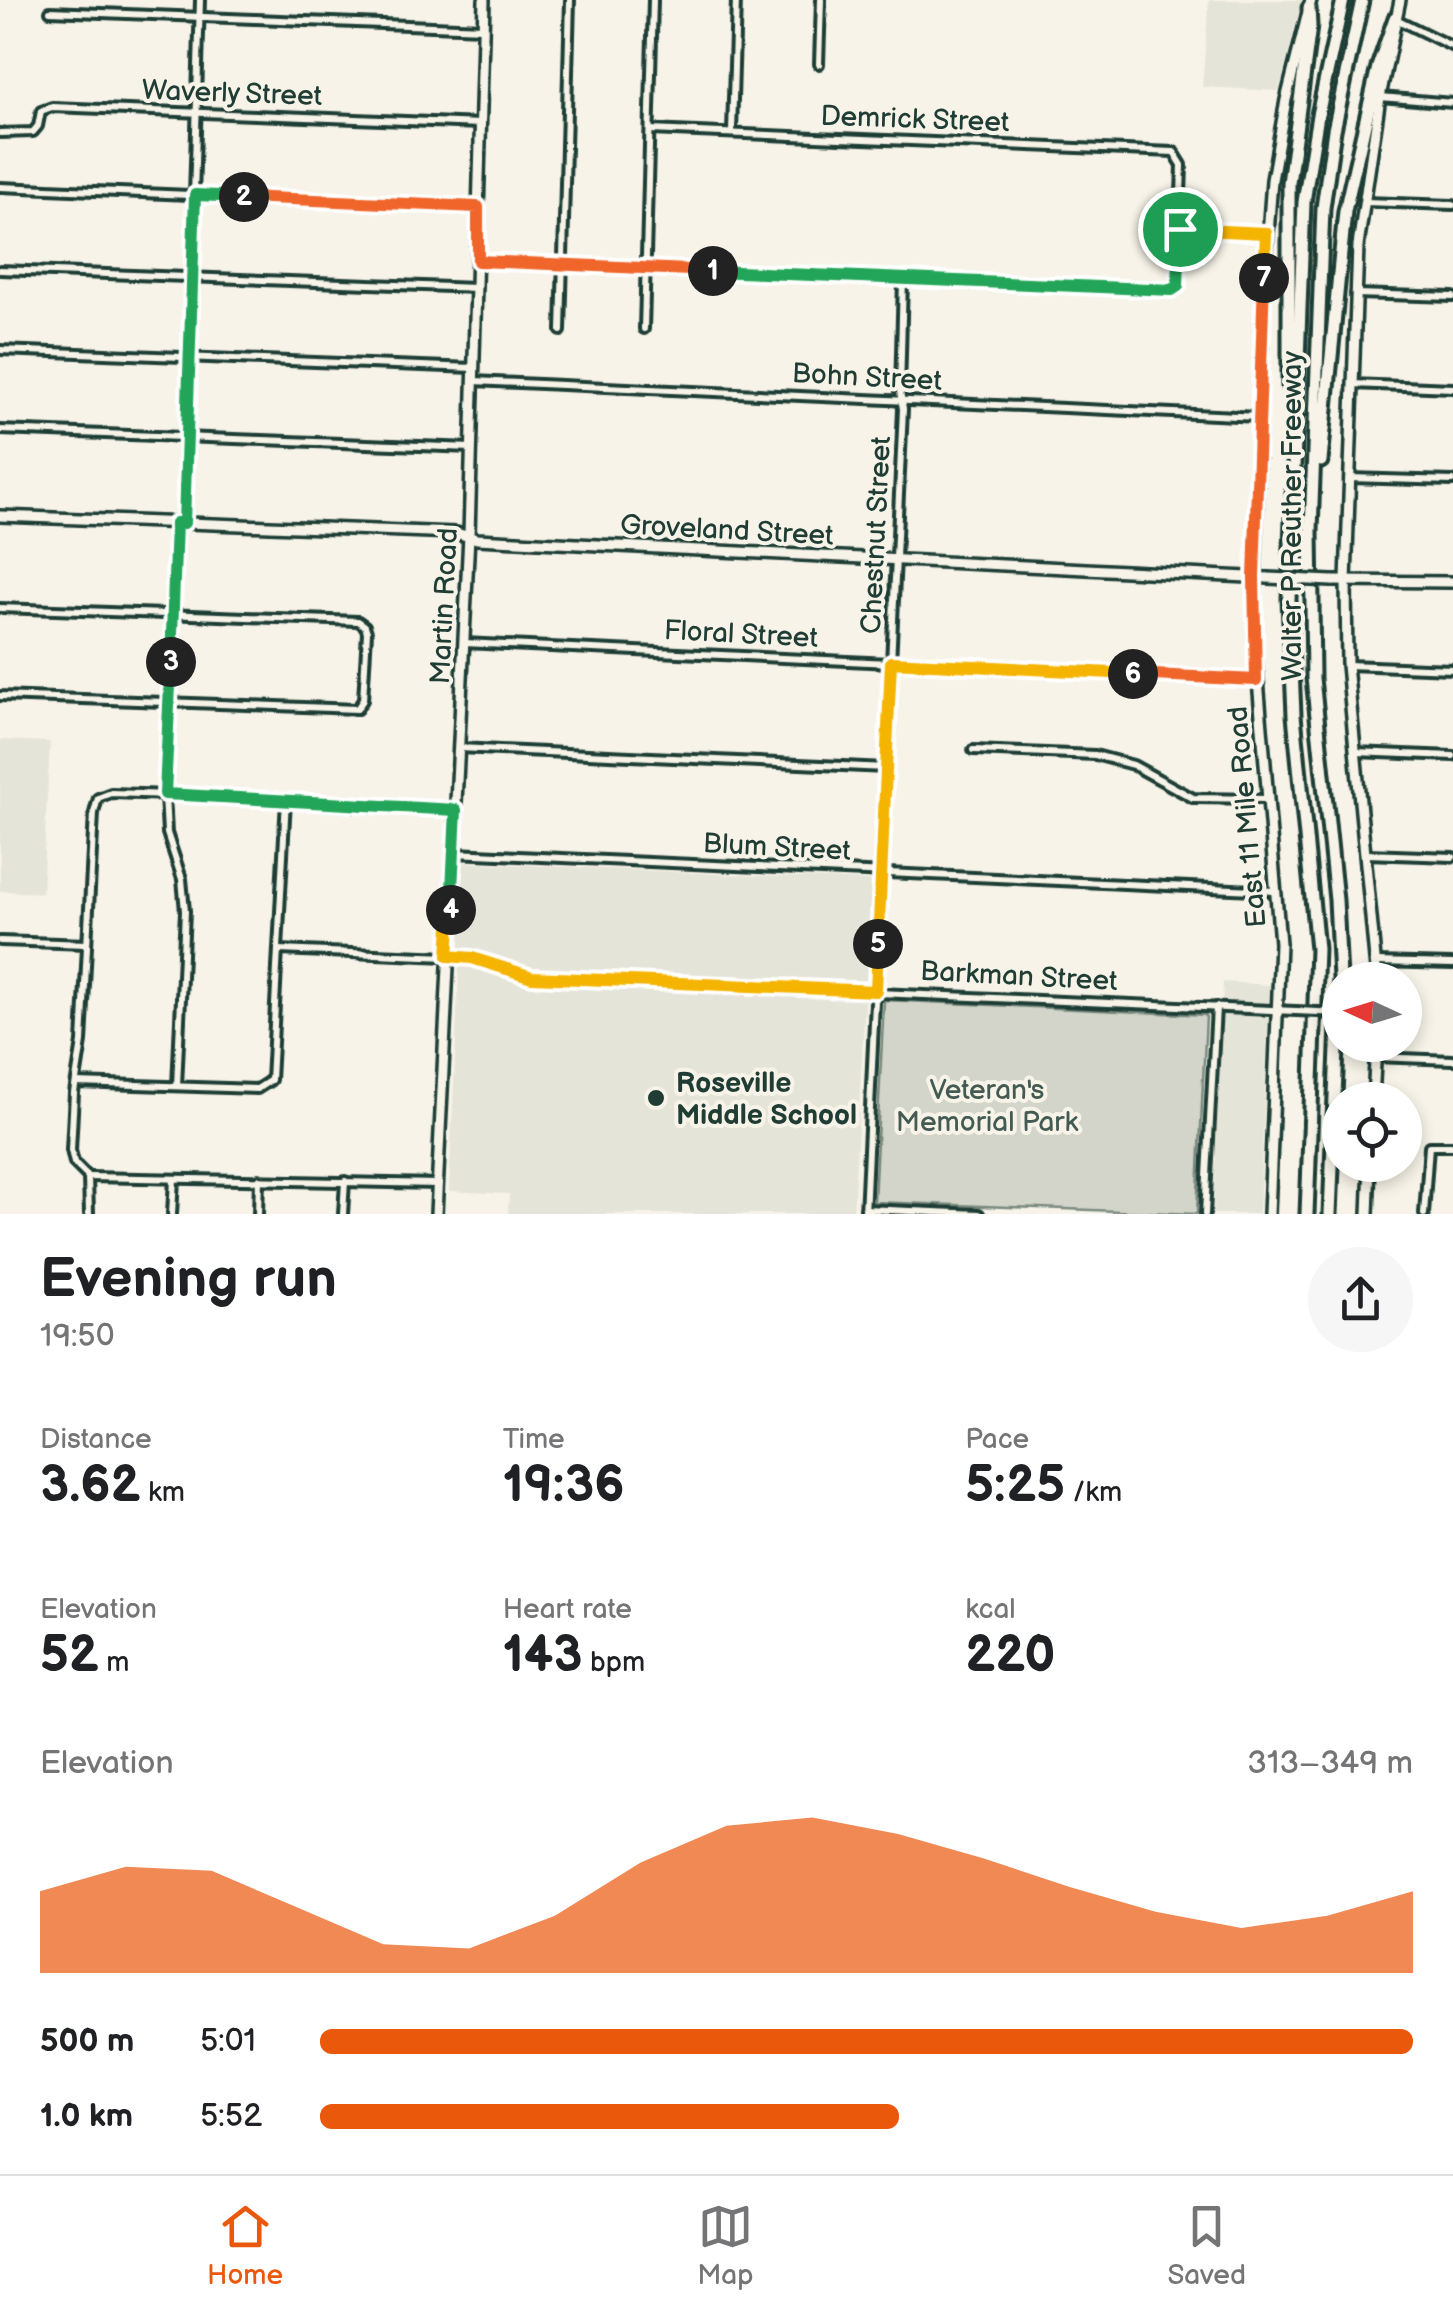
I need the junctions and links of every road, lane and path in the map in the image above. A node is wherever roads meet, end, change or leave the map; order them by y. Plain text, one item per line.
1 (200, 0) edge
2 (484, 0) edge
3 (570, 0) edge
4 (653, 0) edge
5 (736, 0) edge
6 (821, 0) edge
7 (1343, 0) edge
8 (1362, 0) edge
9 (1400, 0) edge
10 (1310, 4) edge
11 (50, 11) dead end
12 (200, 17) junction
13 (1395, 18) junction
14 (483, 28) junction
15 (1453, 47) edge
16 (820, 64) dead end
17 (1380, 97) junction
18 (1453, 103) edge
19 (197, 113) junction
20 (481, 124) junction
21 (650, 130) junction
22 (732, 132) junction
23 (0, 133) edge
24 (0, 188) edge
25 (195, 195) junction
26 (1365, 202) junction
27 (1453, 205) edge
28 (478, 207) junction
29 (1180, 229) junction
30 (1266, 233) junction
31 (478, 261) junction
32 (562, 264) junction
33 (646, 268) junction
34 (0, 270) edge
35 (192, 278) junction
36 (903, 279) junction
37 (477, 288) junction
38 (1355, 294) junction
39 (1453, 297) edge
40 (644, 329) dead end
41 (561, 331) dead end
42 (0, 350) edge
43 (190, 358) junction
44 (474, 368) junction
45 (474, 380) junction
46 (1352, 384) junction
47 (1453, 388) edge
48 (902, 400) junction
49 (1259, 417) junction
50 (0, 430) edge
51 (187, 437) junction
52 (1294, 442) junction
53 (472, 448) junction
54 (1349, 478) junction
55 (1453, 481) edge
56 (0, 516) edge
57 (180, 523) junction
58 (469, 536) junction
59 (896, 560) junction
60 (1311, 560) junction
61 (1254, 577) junction
62 (1346, 582) junction
63 (1453, 582) edge
64 (0, 608) edge
65 (172, 614) junction
66 (464, 643) junction
67 (891, 662) junction
68 (1347, 665) junction
69 (1453, 669) edge
70 (1256, 680) junction
71 (0, 696) edge
72 (169, 703) junction
73 (459, 748) junction
74 (973, 750) dead end
75 (1354, 752) junction
76 (1453, 756) edge
77 (886, 768) junction
78 (165, 794) junction
79 (286, 798) junction
80 (1269, 799) junction
81 (456, 810) junction
82 (454, 852) junction
83 (1366, 854) junction
84 (1453, 857) edge
85 (881, 873) junction
86 (1277, 891) junction
87 (0, 941) edge
88 (88, 944) junction
89 (279, 950) junction
90 (448, 956) junction
91 (1376, 962) edge
92 (1422, 963) edge
93 (1453, 964) edge
94 (876, 991) junction
95 (1216, 1007) junction
96 (1278, 1011) junction
97 (1322, 1012) edge
98 (1422, 1059) edge
99 (1453, 1060) edge
100 (76, 1082) junction
101 (177, 1086) junction
102 (1453, 1146) edge
103 (88, 1176) junction
104 (259, 1179) junction
105 (174, 1180) junction
106 (345, 1181) junction
107 (1369, 1182) edge
108 (438, 1184) junction
109 (865, 1212) edge
110 (89, 1214) edge
111 (172, 1214) edge
112 (258, 1214) edge
113 (344, 1214) edge
114 (436, 1214) edge
115 (978, 1214) edge
116 (1205, 1214) edge
117 (1268, 1214) edge
118 (1307, 1214) edge
119 (1330, 1214) edge
120 (1368, 1214) edge
121 (1424, 1214) edge

1 - 12 street
2 - 14 street, Martin Road
3 - 32 street
4 - 21 street
5 - 22 street
6 - 16 street
7 - 52 highway, Walter P Reuther Freeway
8 - 60 highway, Walter P Reuther Freeway
9 - 13 street
10 - 30 street, East 11 Mile Road
10 - 52 highway
11 - 12 street
12 - 14 street
12 - 19 street
13 - 15 street
13 - 17 street
13 - 60 highway
14 - 20 street, Martin Road
17 - 18 street
17 - 26 street
19 - 20 street, Waverly Street
19 - 23 street, Waverly Street
19 - 25 street
20 - 28 street, Martin Road
21 - 22 street, Demrick Street
21 - 33 street
22 - 29 street, Demrick Street
24 - 25 street
25 - 28 street
25 - 35 street
26 - 27 street
26 - 38 street
28 - 31 street, Martin Road
29 - 30 street
29 - 36 street
30 - 49 street, East 11 Mile Road
31 - 32 street
31 - 37 street, Martin Road
32 - 33 street
32 - 41 street
33 - 36 street
33 - 40 street
34 - 35 street
35 - 37 street
35 - 43 street
36 - 48 street, Chestnut Street
37 - 44 street, Martin Road
38 - 39 street
38 - 46 street
42 - 43 street
43 - 44 street
43 - 51 street
44 - 45 street, Martin Road
45 - 48 street, Bohn Street
45 - 53 street, Martin Road
46 - 47 street
46 - 54 street
48 - 49 street, Bohn Street
48 - 59 street, Chestnut Street
49 - 61 street, East 11 Mile Road
50 - 51 street
51 - 53 street
51 - 57 street
52 - 118 highway, Walter P Reuther Freeway
53 - 58 street, Martin Road
54 - 55 street
54 - 62 street
56 - 57 street, Groveland Street
57 - 58 street, Groveland Street
57 - 65 street
58 - 59 street, Groveland Street
58 - 66 street, Martin Road
59 - 61 street, Groveland Street
59 - 67 street, Chestnut Street
60 - 119 highway, Walter P Reuther Freeway
61 - 62 street, Groveland Street, bridge
61 - 70 street, East 11 Mile Road
62 - 63 street, Groveland Street
62 - 68 street
64 - 65 street
65 - 72 street
65 - 72 street
66 - 67 street, Floral Street
66 - 73 street, Martin Road
67 - 70 street, Floral Street
67 - 77 street, Chestnut Street
68 - 69 street
68 - 75 street
70 - 80 street, East 11 Mile Road
71 - 72 street
72 - 78 street
73 - 77 street
73 - 81 street, Martin Road
74 - 80 street
75 - 76 street
75 - 83 street
77 - 85 street, Chestnut Street
78 - 79 street
78 - 88 street
78 - 101 street
79 - 81 street
79 - 89 street
80 - 86 street, East 11 Mile Road
81 - 82 street, Martin Road
82 - 85 street, Blum Street
82 - 90 street, Martin Road
83 - 84 street
83 - 91 street
85 - 86 street, Blum Street
85 - 94 street, Chestnut Street
86 - 96 street, East 11 Mile Road
87 - 88 street
88 - 100 street
89 - 90 street, Barkman Street
89 - 101 street
90 - 94 street, Barkman Street
90 - 108 street, Martin Road
92 - 93 street
94 - 95 street, Barkman Street
94 - 109 street, Chestnut Street
95 - 96 street, Barkman Street
95 - 116 street
96 - 97 street, Barkman Street, bridge
96 - 117 street, East 11 Mile Road
98 - 99 street
100 - 101 street
100 - 103 street
102 - 121 street
103 - 105 street
103 - 110 street
104 - 105 street
104 - 106 street
104 - 112 street
105 - 111 street
106 - 108 street
106 - 113 street
107 - 120 street
108 - 114 street, Martin Road
109 - 115 street

